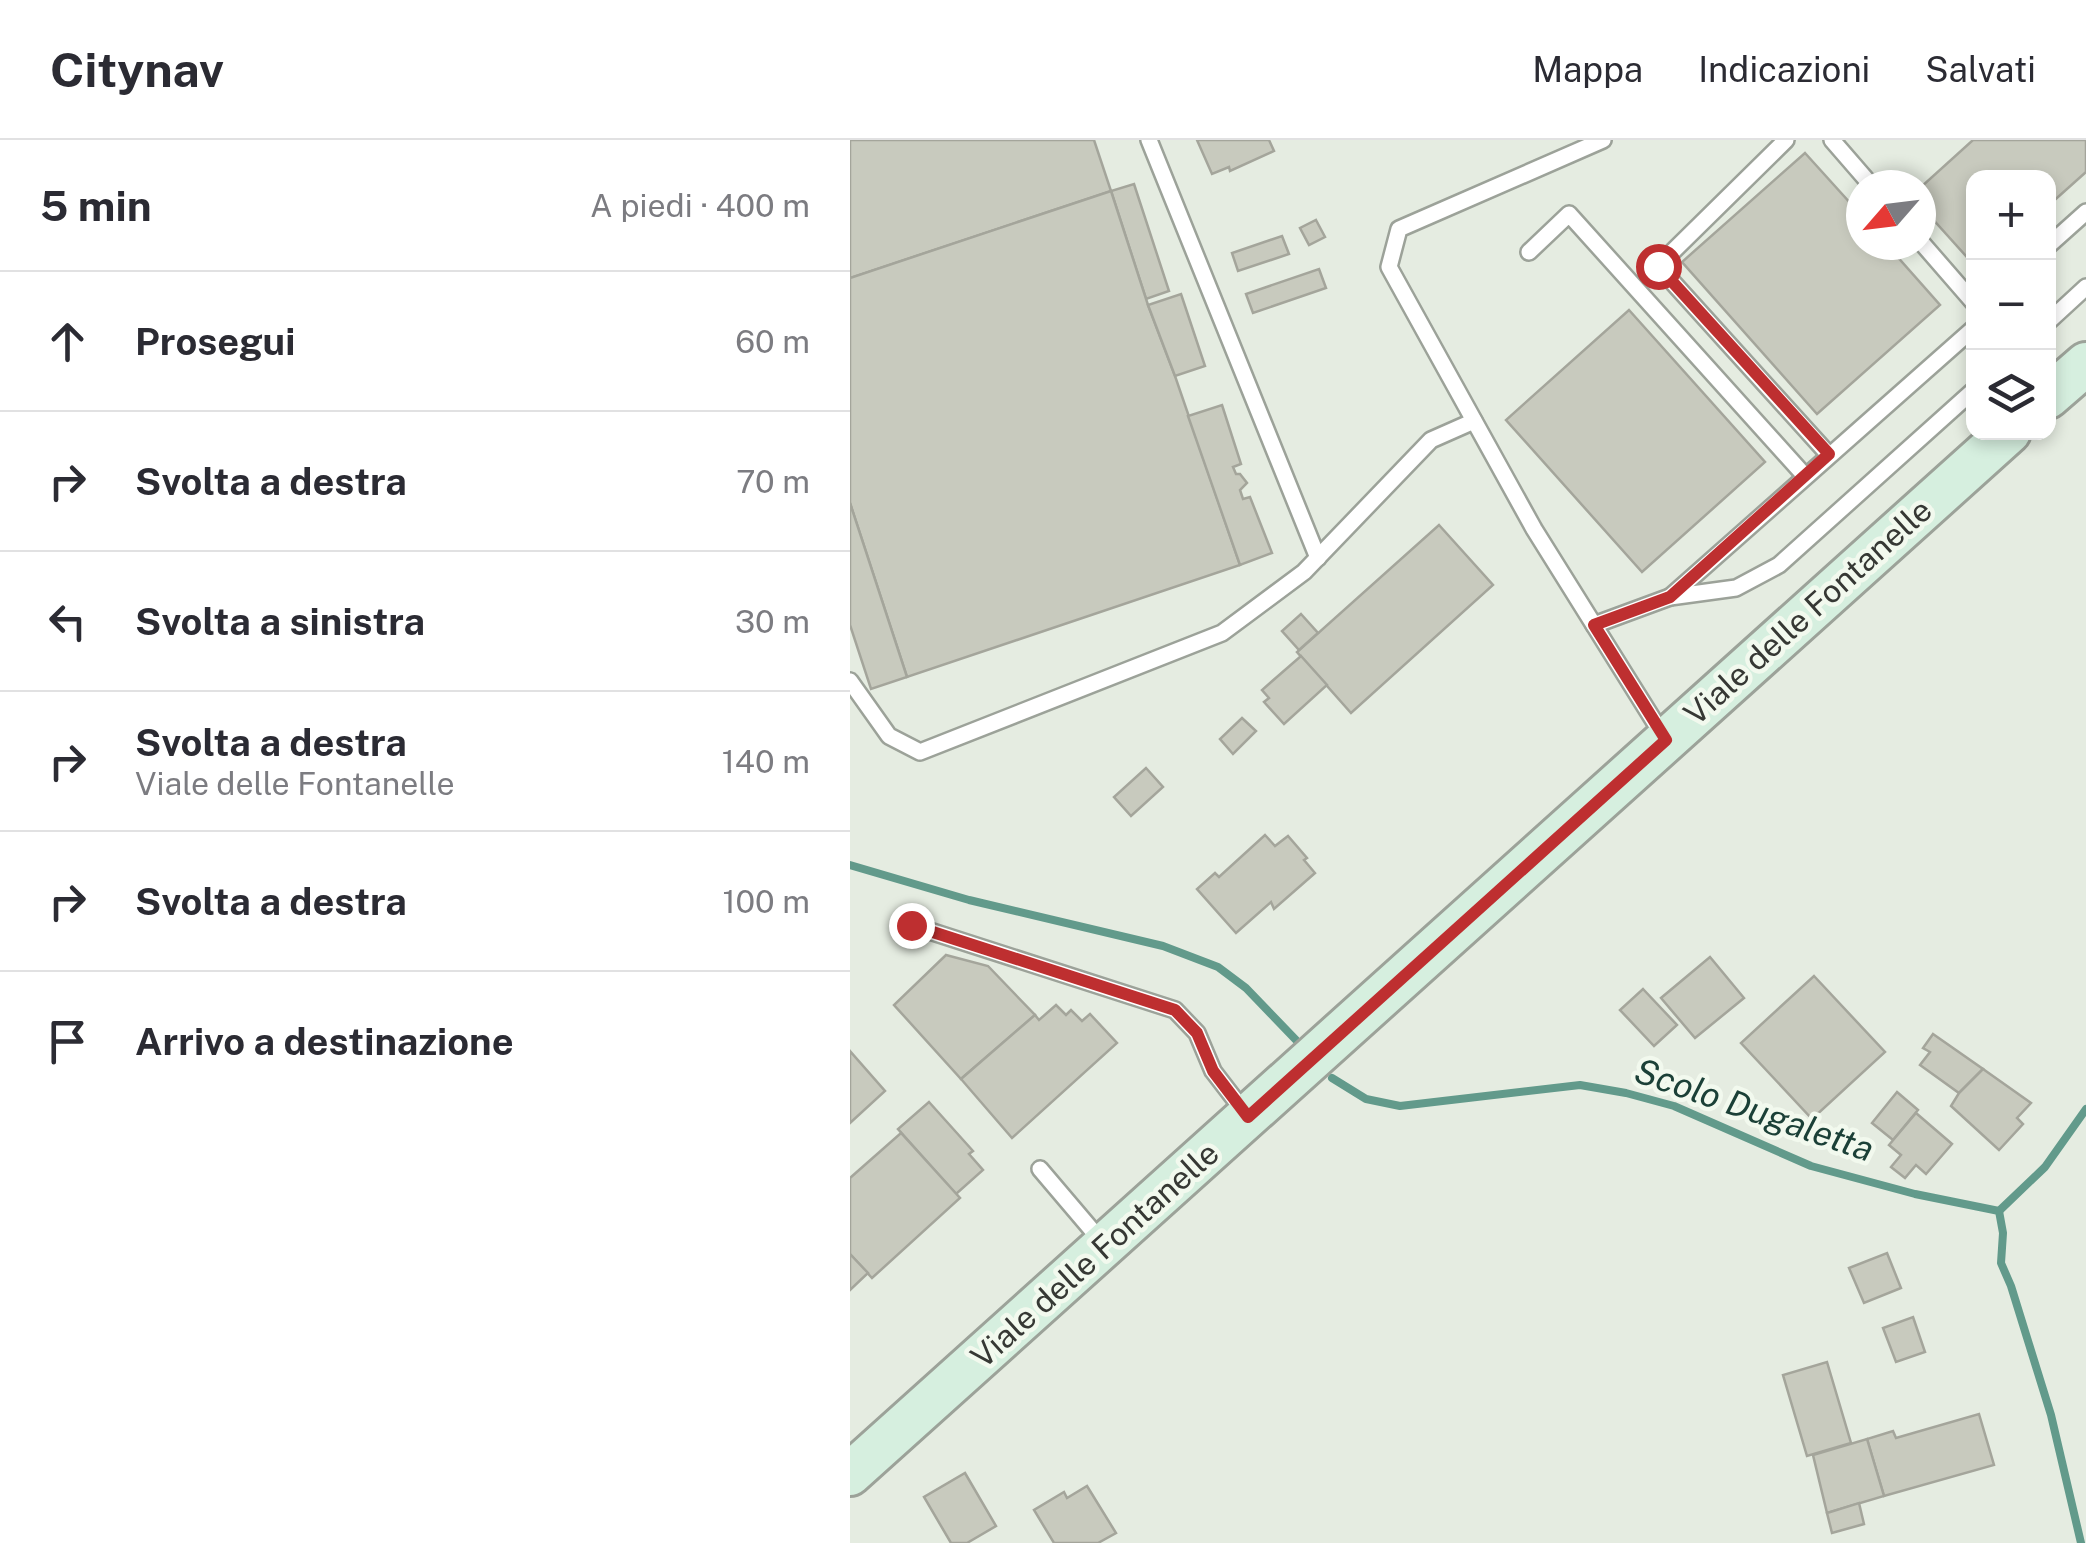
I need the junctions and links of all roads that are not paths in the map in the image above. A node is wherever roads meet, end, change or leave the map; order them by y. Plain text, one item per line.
1 (1150, 140) edge
2 (1603, 140) edge
3 (1786, 140) edge
4 (1832, 140) edge
5 (1858, 170) edge
6 (2086, 212) edge
7 (2056, 239) edge
8 (1529, 252) dead end
9 (1936, 259) edge
10 (2086, 288) edge
11 (1966, 293) edge
12 (2056, 315) edge
13 (1966, 335) edge
14 (2086, 364) edge
15 (2056, 390) edge
16 (1966, 397) edge
17 (1474, 421) junction
18 (2000, 440) edge
19 (1829, 454) junction
20 (1805, 476) junction
21 (1318, 558) junction
22 (1670, 597) junction
23 (1594, 625) junction
24 (850, 681) edge
25 (1666, 740) junction
26 (911, 925) dead end
27 (1239, 1106) junction
28 (1040, 1170) dead end
29 (1105, 1246) junction
30 (850, 1474) edge

1 - 21 lane
2 - 17 lane
3 - 19 lane
4 - 5 lane
6 - 7 lane
8 - 20 lane
9 - 11 lane
10 - 12 lane
13 - 19 lane
14 - 15 main road
16 - 22 lane
17 - 21 lane
17 - 23 lane
18 - 25 main road, Viale delle Fontanelle
19 - 20 lane
20 - 22 lane
21 - 24 lane
22 - 23 lane
23 - 25 lane
25 - 27 main road, Viale delle Fontanelle
26 - 27 lane
27 - 29 main road, Viale delle Fontanelle
28 - 29 lane
29 - 30 main road, Viale delle Fontanelle

